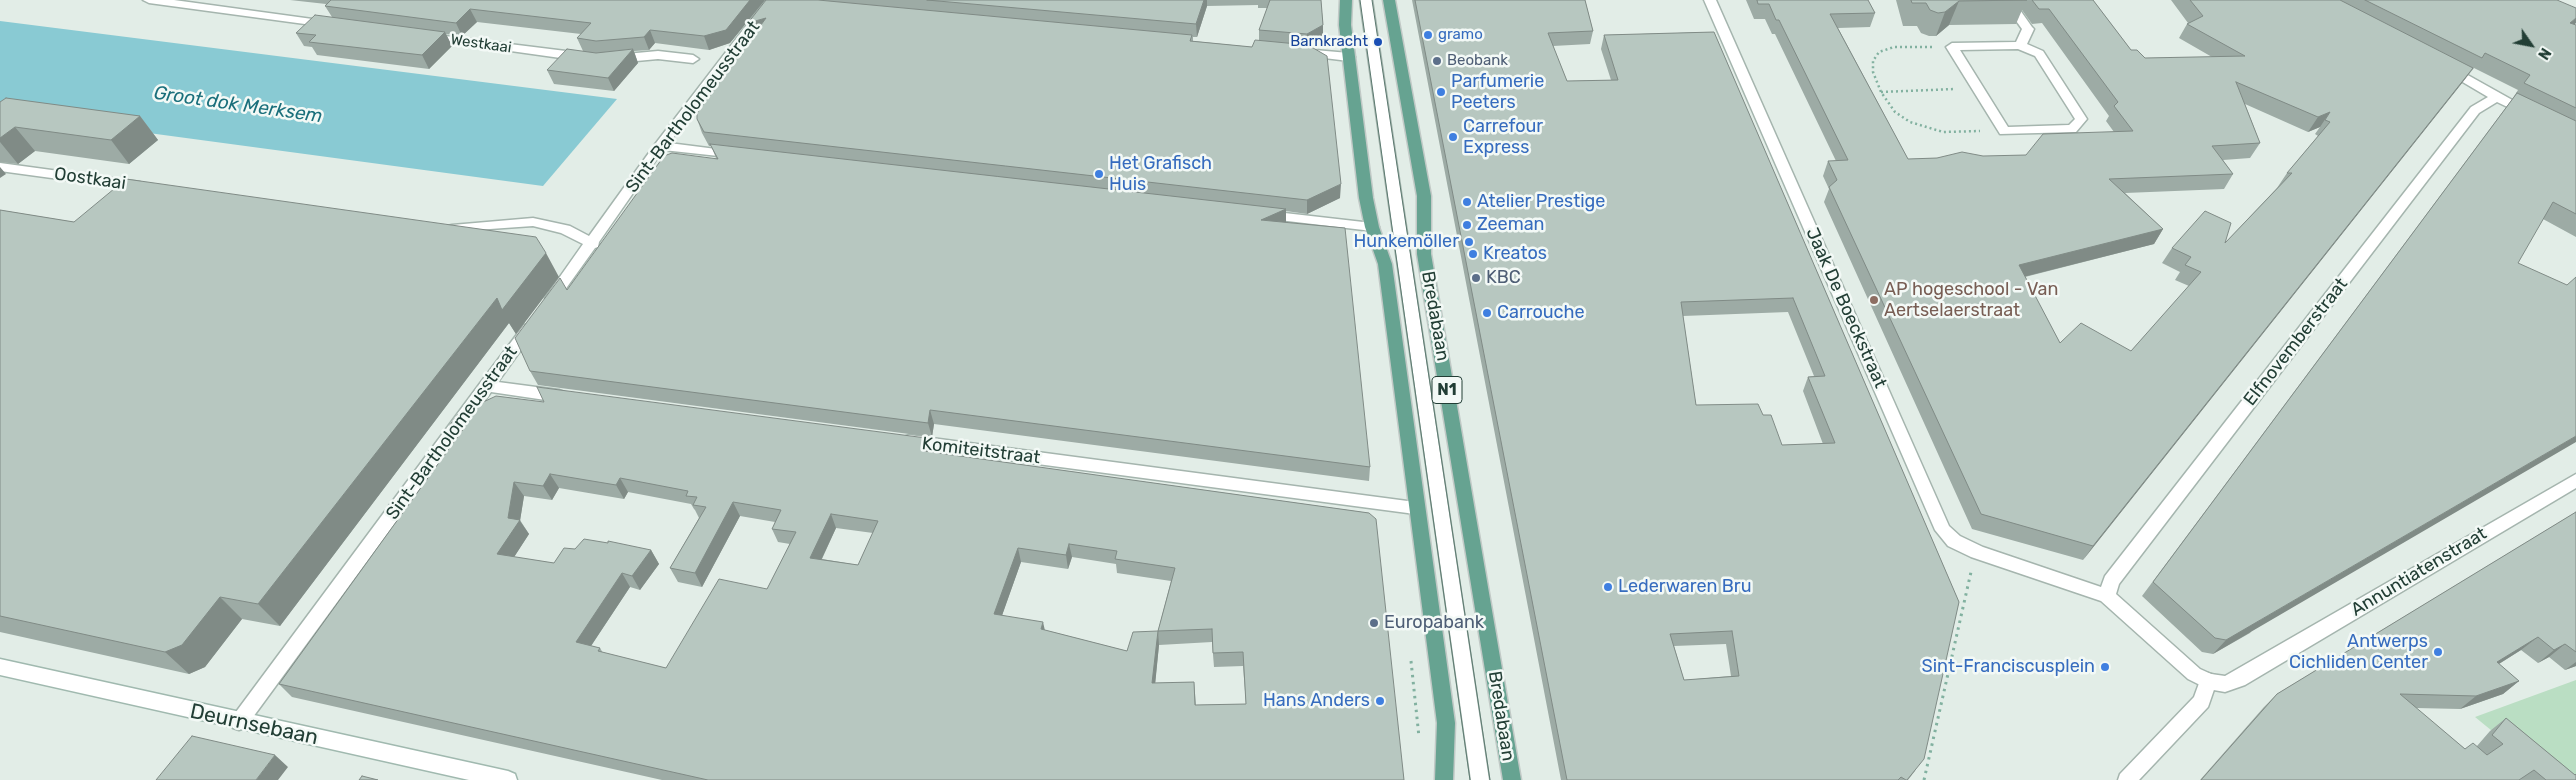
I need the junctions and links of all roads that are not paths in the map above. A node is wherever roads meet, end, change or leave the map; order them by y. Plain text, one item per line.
1 (150, 0) edge
2 (1346, 0) edge
3 (1366, 0) edge
4 (1389, 0) edge
5 (1710, 0) edge
6 (2007, 0) edge
7 (774, 2) edge
8 (336, 25) edge
9 (415, 35) edge
10 (2020, 44) junction
11 (1288, 51) edge
12 (1349, 57) junction
13 (693, 59) dead end
14 (2434, 61) edge
15 (2496, 98) junction
16 (2535, 115) edge
17 (660, 146) junction
18 (747, 156) edge
19 (0, 167) edge
20 (157, 188) edge
21 (1251, 214) edge
22 (441, 227) edge
23 (1372, 227) junction
24 (593, 244) junction
25 (486, 386) junction
26 (575, 398) edge
27 (890, 439) edge
28 (2576, 480) edge
29 (1416, 508) junction
30 (2107, 596) junction
31 (0, 667) edge
32 (2208, 681) junction
33 (239, 722) junction
34 (508, 780) edge
35 (1444, 780) edge
36 (1480, 780) edge
37 (1512, 780) edge
38 (2127, 780) edge

1 - 8 street
2 - 12 main road
3 - 36 street, Bredabaan
4 - 37 main road, Bredabaan / N1
5 - 30 street, Jaak De Boeckstraat
6 - 10 street
7 - 17 street, Sint-Bartholomeusstraat
9 - 13 street, Westkaai
10 - 10 street
11 - 12 street
12 - 23 main road
14 - 15 street
15 - 16 street
15 - 30 street, Elfnovemberstraat
17 - 18 street
17 - 24 street, Sint-Bartholomeusstraat
19 - 20 street, Oostkaai
21 - 23 street
22 - 24 street
23 - 29 main road
24 - 25 street, Sint-Bartholomeusstraat
25 - 26 street
25 - 33 street, Sint-Bartholomeusstraat
27 - 29 street, Komiteitstraat
28 - 32 street, Annuntiatenstraat
29 - 35 main road
30 - 32 street
31 - 33 street, Deurnsebaan
32 - 38 street
33 - 34 street, Deurnsebaan

